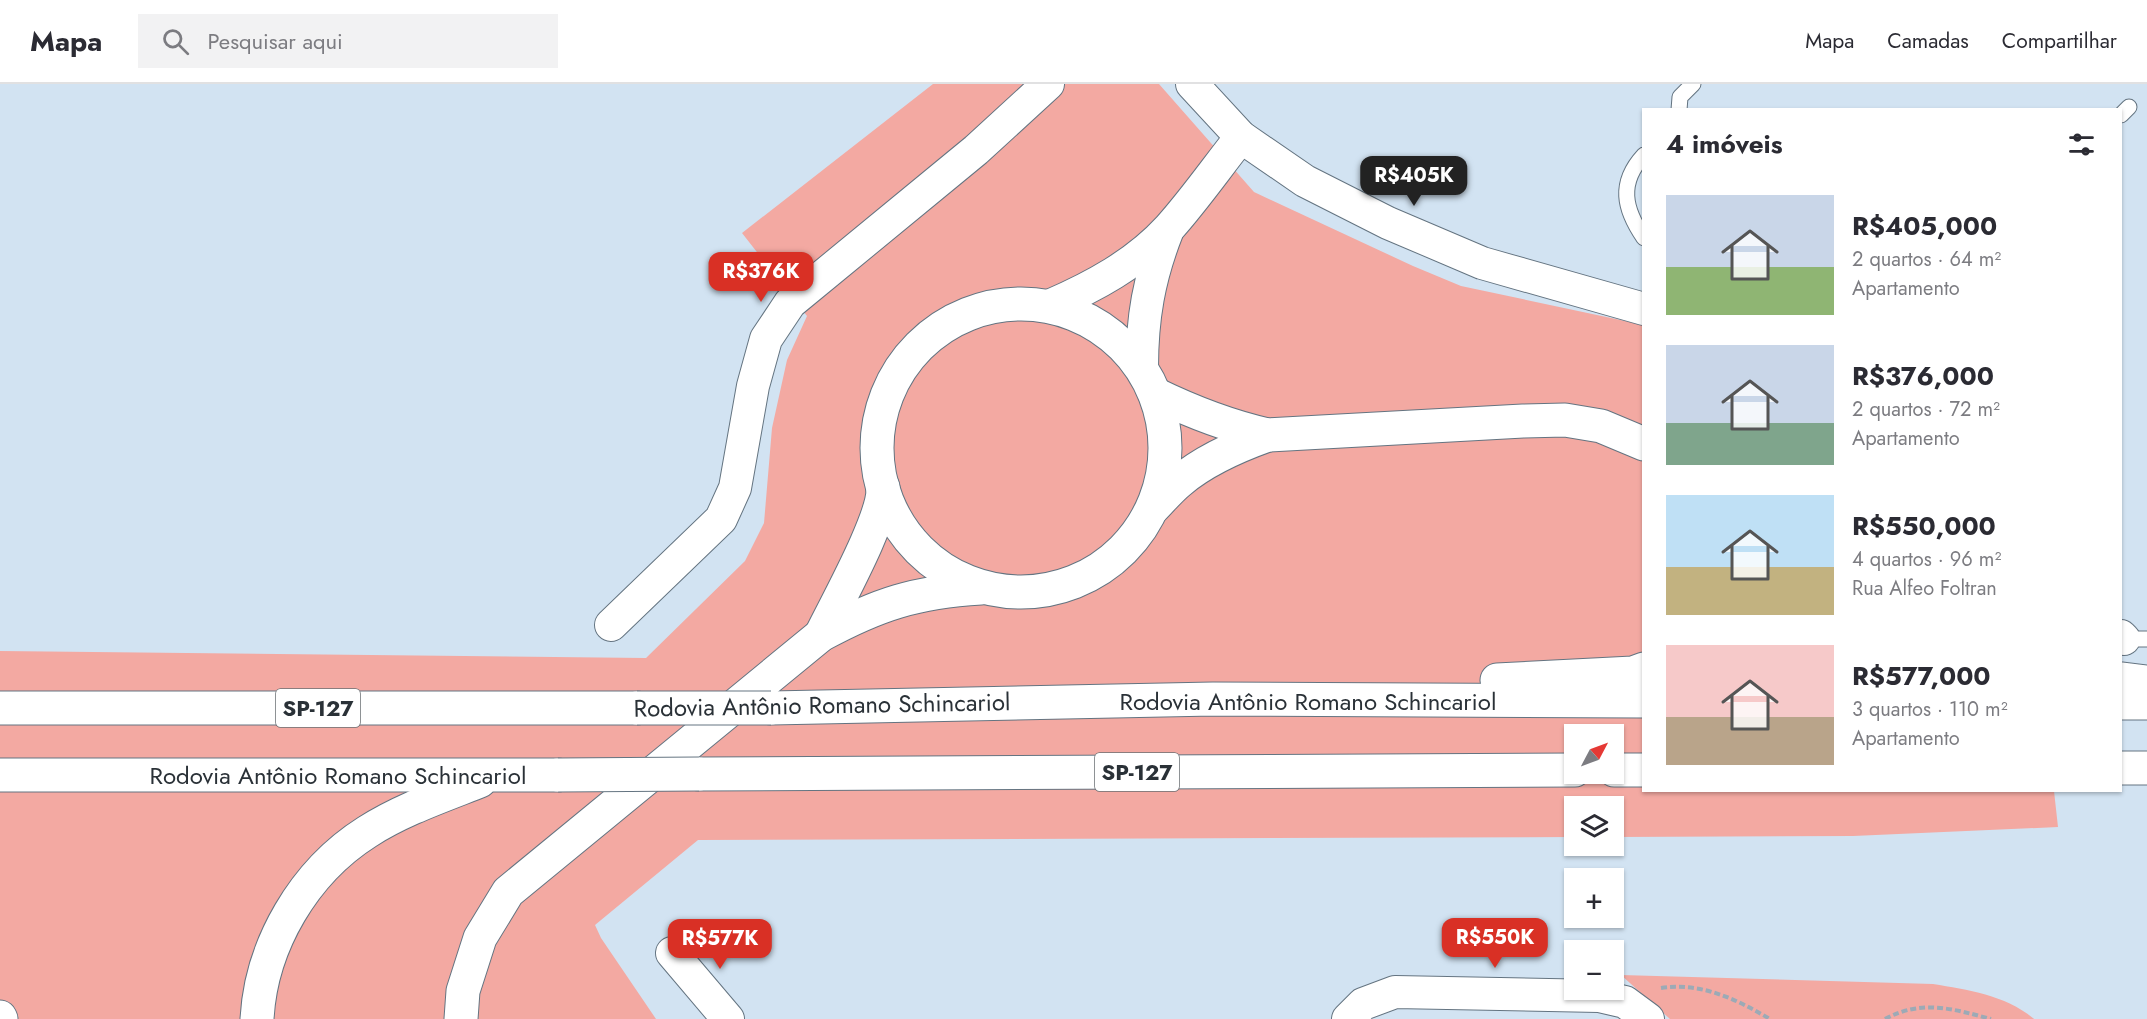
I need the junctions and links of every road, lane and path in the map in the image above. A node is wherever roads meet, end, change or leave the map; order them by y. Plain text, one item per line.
1 (1048, 84) edge
2 (1192, 84) edge
3 (1693, 84) edge
4 (1679, 108) edge
5 (1241, 137) junction
6 (1642, 158) edge
7 (1168, 228) junction
8 (1642, 235) edge
9 (1049, 306) junction
10 (1642, 308) edge
11 (1148, 381) junction
12 (1268, 435) junction
13 (1642, 443) edge
14 (883, 487) junction
15 (1153, 508) junction
16 (986, 587) junction
17 (611, 625) dead end
18 (821, 635) junction
19 (1642, 670) edge
20 (2122, 679) edge
21 (2147, 682) edge
22 (1213, 699) junction
23 (1642, 701) edge
24 (2122, 703) edge
25 (2147, 703) edge
26 (0, 708) edge
27 (2122, 768) edge
28 (2147, 768) edge
29 (1564, 770) edge
30 (1624, 770) edge
31 (1642, 770) edge
32 (0, 775) edge
33 (493, 775) junction
34 (672, 953) dead end
35 (1636, 1010) edge
36 (257, 1019) edge
37 (461, 1019) edge
38 (728, 1019) edge
39 (1348, 1019) edge
40 (1770, 1019) edge
41 (1885, 1019) edge
42 (1991, 1019) edge

1 - 17 street
2 - 5 street
3 - 4 lane
5 - 7 street
5 - 10 street
6 - 8 lane
7 - 9 street
7 - 11 street
9 - 11 main road
9 - 14 main road
11 - 12 main road
11 - 15 main road
12 - 13 main road
12 - 15 main road
14 - 16 main road
14 - 18 main road
15 - 16 main road
16 - 18 main road
18 - 37 main road
19 - 22 main road
20 - 21 main road
22 - 23 main road, Rodovia Antônio Romano Schincariol / SP-127
22 - 26 main road, Rodovia Antônio Romano Schincariol / SP-127, bridge
24 - 25 main road
27 - 28 main road
29 - 33 main road, Rodovia Antônio Romano Schincariol / SP-127, bridge
30 - 31 main road
32 - 33 main road, Rodovia Antônio Romano Schincariol / SP-127
33 - 36 main road
34 - 38 street
35 - 39 street
35 - 40 path
41 - 42 path

